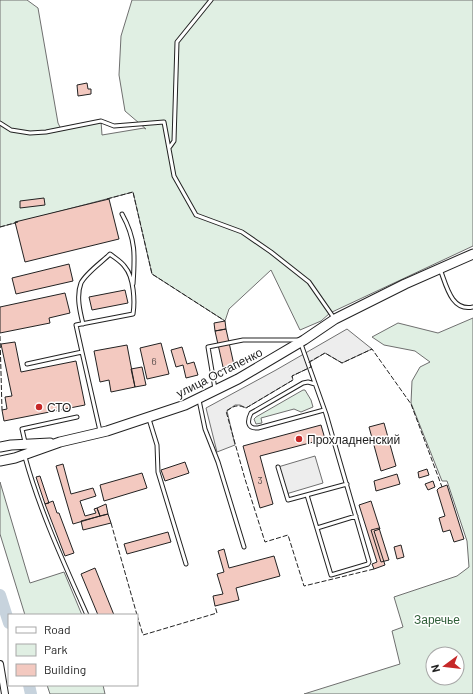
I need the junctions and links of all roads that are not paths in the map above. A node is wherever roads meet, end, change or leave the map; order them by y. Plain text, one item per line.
1 (211, 0) edge
2 (0, 123) edge
3 (169, 148) junction
4 (122, 214) dead end
5 (473, 254) edge
6 (440, 268) junction
7 (132, 285) junction
8 (473, 306) edge
9 (335, 319) junction
10 (83, 324) junction
11 (302, 341) junction
12 (82, 352) junction
13 (27, 364) dead end
14 (316, 384) junction
15 (215, 390) junction
16 (198, 398) junction
17 (324, 410) junction
18 (77, 417) dead end
19 (148, 417) junction
20 (100, 433) junction
21 (60, 442) junction
22 (25, 444) junction
23 (0, 447) edge
24 (25, 455) junction
25 (0, 461) edge
26 (278, 466) dead end
27 (347, 484) junction
28 (306, 495) junction
29 (356, 516) junction
30 (316, 528) junction
31 (244, 547) dead end
32 (186, 564) dead end
33 (87, 614) edge
34 (0, 664) edge
35 (5, 694) edge

1 - 3 lane
2 - 3 lane
3 - 9 lane
4 - 7 lane
5 - 6 main road, улица Остапенко
6 - 8 lane
6 - 9 main road, улица Остапенко
7 - 10 lane
7 - 10 lane
9 - 11 main road, улица Остапенко
10 - 12 lane
11 - 14 lane
11 - 15 main road, улица Остапенко
11 - 15 lane
12 - 13 lane
12 - 20 lane
14 - 17 lane
14 - 17 lane
15 - 16 main road, улица Остапенко
16 - 19 main road, улица Остапенко
16 - 31 lane
17 - 27 lane
18 - 22 lane
19 - 20 main road, улица Остапенко
19 - 32 lane
20 - 21 main road, улица Остапенко
21 - 22 main road, улица Остапенко
21 - 24 main road, улица Остапенко
22 - 23 main road, улица Остапенко
24 - 25 main road, улица Остапенко
24 - 33 lane
26 - 28 lane
27 - 28 lane
27 - 29 lane
28 - 30 lane
29 - 30 lane
29 - 30 lane
34 - 35 street

